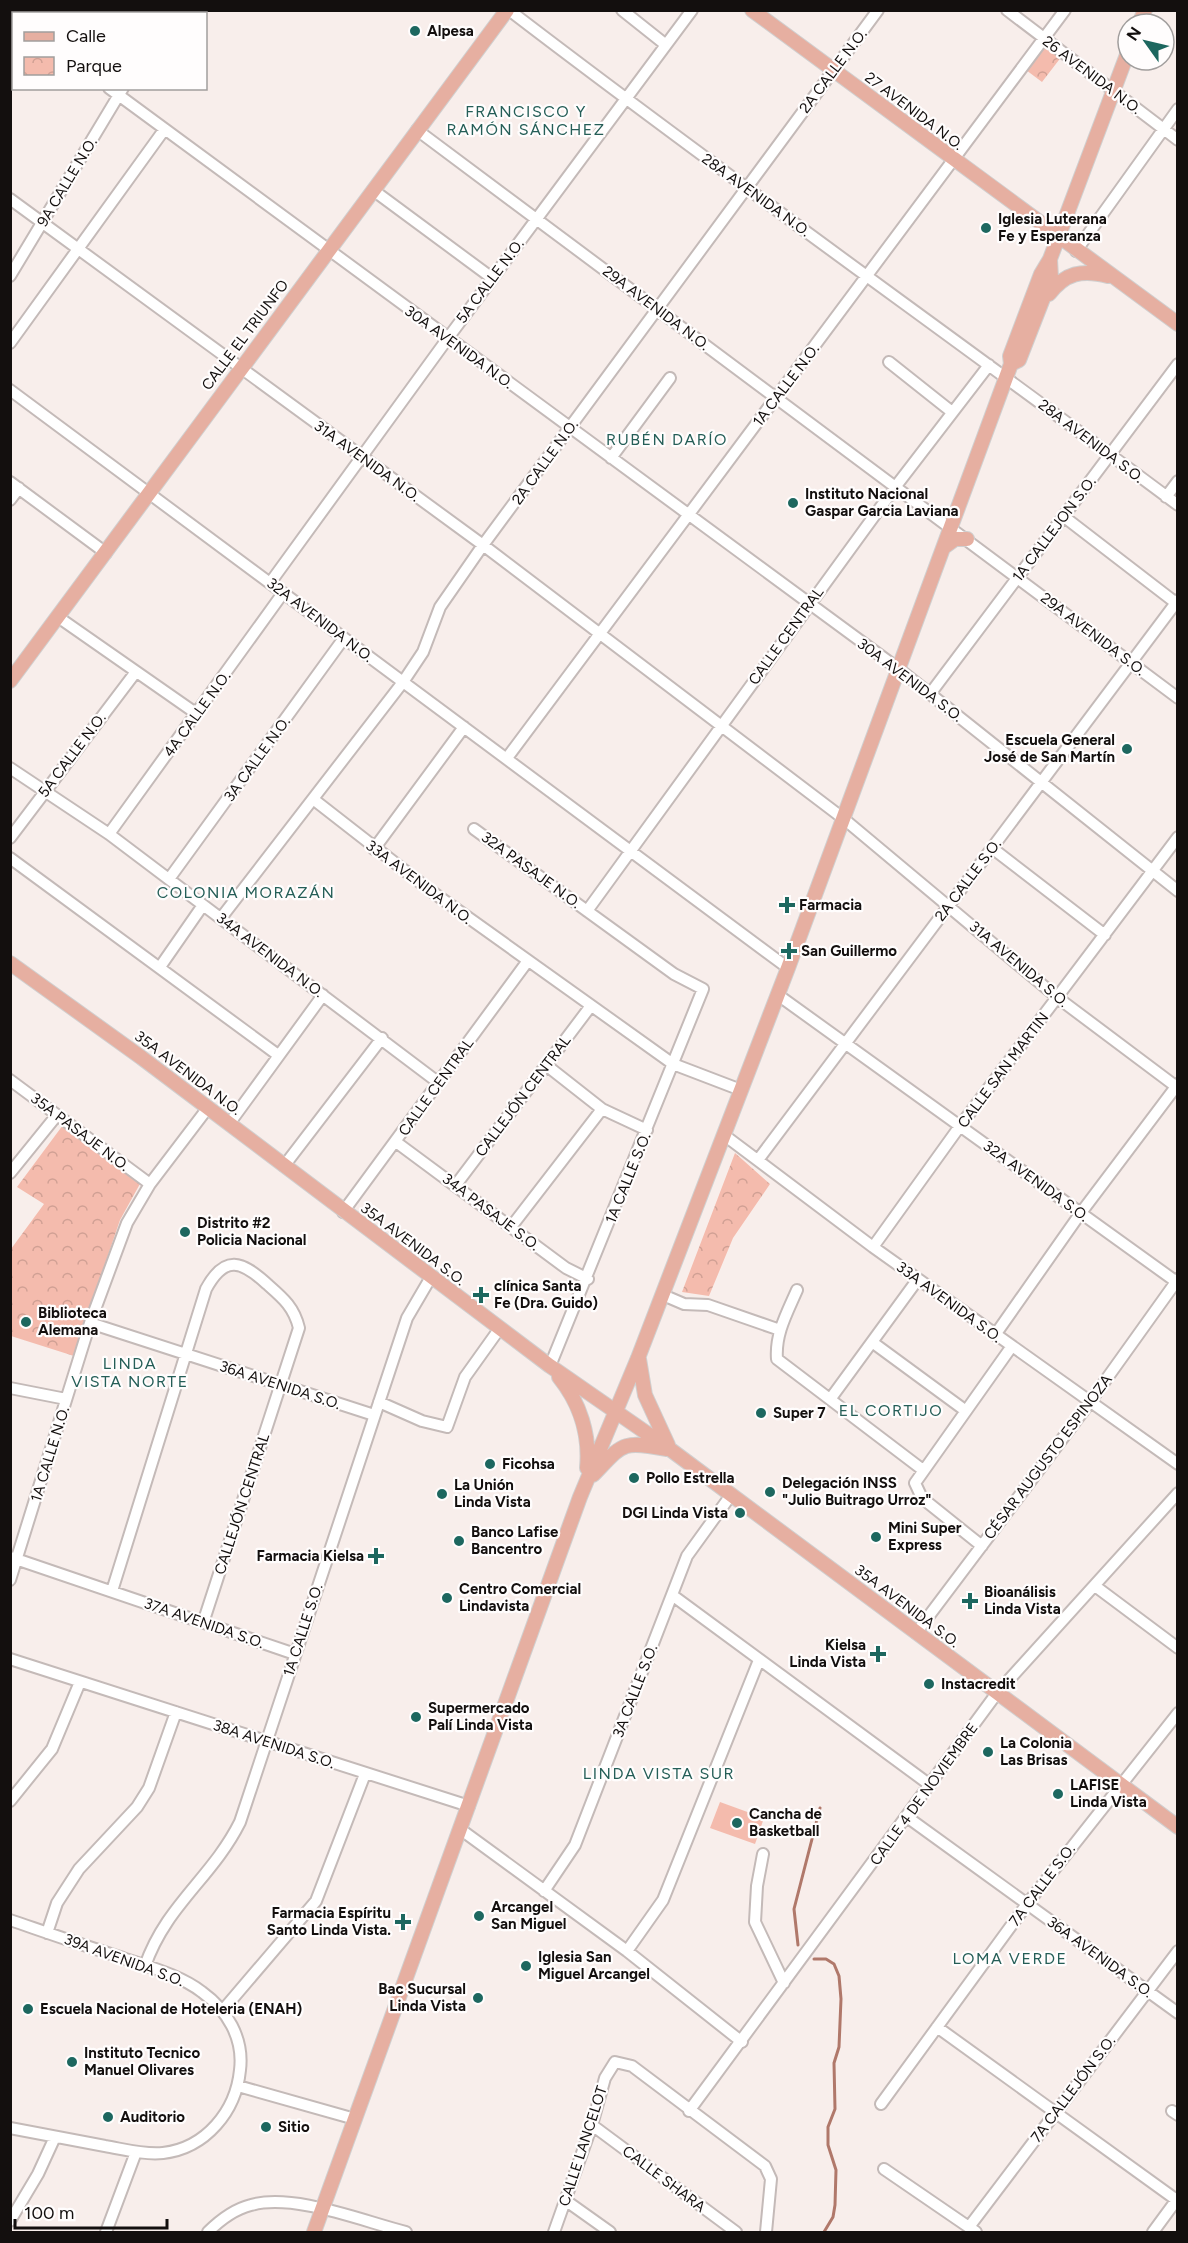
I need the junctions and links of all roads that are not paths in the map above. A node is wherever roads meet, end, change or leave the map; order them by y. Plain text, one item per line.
1 (508, 10) edge
2 (622, 10) edge
3 (692, 10) edge
4 (752, 10) edge
5 (878, 10) edge
6 (1007, 10) edge
7 (1065, 10) edge
8 (1044, 39) junction
9 (666, 45) junction
10 (834, 71) junction
11 (1120, 72) edge
12 (1113, 91) junction
13 (121, 92) edge
14 (625, 100) junction
15 (1178, 109) edge
16 (1163, 129) junction
17 (165, 130) junction
18 (417, 130) junction
19 (1178, 140) edge
20 (954, 161) junction
21 (747, 188) junction
22 (372, 190) junction
23 (10, 199) edge
24 (536, 219) junction
25 (43, 223) junction
26 (1057, 238) junction
27 (77, 249) junction
28 (329, 249) junction
29 (1076, 251) junction
30 (1050, 259) junction
31 (10, 276) edge
32 (867, 276) junction
33 (492, 278) junction
34 (1116, 278) junction
35 (657, 309) junction
36 (1037, 312) junction
37 (1178, 324) edge
38 (448, 338) junction
39 (10, 343) edge
40 (889, 362) dead end
41 (989, 364) junction
42 (1178, 364) edge
43 (240, 369) junction
44 (1008, 370) junction
45 (670, 378) dead end
46 (10, 390) edge
47 (776, 398) junction
48 (952, 412) junction
49 (570, 428) junction
50 (1109, 454) junction
51 (362, 457) junction
52 (611, 458) junction
53 (1178, 481) edge
54 (15, 485) edge
55 (896, 486) junction
56 (149, 494) junction
57 (1166, 497) junction
58 (10, 500) edge
59 (1178, 506) edge
60 (688, 515) junction
61 (1063, 516) junction
62 (951, 527) junction
63 (967, 539) junction
64 (483, 545) junction
65 (943, 549) junction
66 (106, 553) junction
67 (1017, 577) junction
68 (270, 583) junction
69 (283, 593) junction
70 (1177, 601) edge
71 (810, 605) junction
72 (58, 617) junction
73 (600, 634) junction
74 (344, 638) junction
75 (1131, 663) junction
76 (900, 670) junction
77 (135, 673) junction
78 (10, 681) edge
79 (403, 682) junction
80 (930, 694) junction
81 (1178, 698) edge
82 (197, 714) junction
83 (721, 726) junction
84 (464, 727) junction
85 (507, 759) junction
86 (10, 768) edge
87 (1041, 783) junction
88 (44, 792) junction
89 (314, 800) junction
90 (844, 819) junction
91 (474, 829) dead end
92 (109, 834) junction
93 (1178, 837) edge
94 (10, 838) edge
95 (992, 848) junction
96 (374, 849) junction
97 (630, 850) junction
98 (10, 858) edge
99 (1152, 871) junction
100 (169, 879) junction
101 (1178, 891) edge
102 (203, 905) junction
103 (949, 906) junction
104 (587, 911) junction
105 (221, 918) junction
106 (1105, 935) junction
107 (527, 962) junction
108 (10, 963) edge
109 (160, 967) junction
110 (788, 969) junction
111 (703, 989) joint
112 (323, 995) junction
113 (778, 995) junction
114 (1058, 998) junction
115 (590, 1007) junction
116 (382, 1038) junction
117 (846, 1042) junction
118 (278, 1055) junction
119 (673, 1064) junction
120 (546, 1065) junction
121 (10, 1080) edge
122 (439, 1083) junction
123 (1177, 1086) edge
124 (741, 1090) junction
125 (207, 1109) junction
126 (603, 1109) junction
127 (57, 1114) junction
128 (229, 1124) junction
129 (960, 1126) junction
130 (647, 1130) junction
131 (724, 1135) junction
132 (396, 1142) junction
133 (758, 1160) junction
134 (284, 1166) junction
135 (10, 1173) edge
136 (150, 1184) junction
137 (455, 1186) junction
138 (343, 1212) junction
139 (1080, 1214) junction
140 (511, 1227) junction
141 (873, 1247) junction
142 (431, 1278) junction
143 (918, 1279) junction
144 (588, 1280) junction
145 (1177, 1281) edge
146 (797, 1290) dead end
147 (663, 1294) junction
148 (90, 1323) junction
149 (500, 1329) junction
150 (780, 1330) junction
151 (995, 1335) junction
152 (872, 1342) junction
153 (1012, 1347) junction
154 (185, 1355) junction
155 (638, 1358) junction
156 (550, 1366) junction
157 (280, 1385) junction
158 (10, 1388) edge
159 (831, 1398) junction
160 (66, 1399) junction
161 (379, 1402) junction
162 (1090, 1402) junction
163 (616, 1411) junction
164 (966, 1411) junction
165 (375, 1415) junction
166 (671, 1450) junction
167 (1178, 1464) edge
168 (923, 1470) junction
169 (586, 1482) junction
170 (1178, 1493) edge
171 (731, 1495) junction
172 (982, 1546) junction
173 (14, 1558) edge
174 (10, 1580) edge
175 (1095, 1586) junction
176 (112, 1591) junction
177 (672, 1595) junction
178 (203, 1623) junction
179 (916, 1633) junction
180 (1178, 1648) edge
181 (295, 1654) junction
182 (10, 1659) edge
183 (759, 1659) junction
184 (80, 1682) junction
185 (997, 1693) junction
186 (176, 1712) junction
187 (1178, 1713) edge
188 (266, 1741) junction
189 (365, 1774) junction
190 (1119, 1784) junction
191 (930, 1785) junction
192 (10, 1801) edge
193 (469, 1806) junction
194 (907, 1817) junction
195 (1178, 1827) edge
196 (460, 1828) junction
197 (763, 1854) dead end
198 (544, 1891) junction
199 (1027, 1904) junction
200 (10, 1920) edge
201 (47, 1933) junction
202 (627, 1951) junction
203 (1178, 1951) edge
204 (145, 1966) junction
205 (784, 1983) junction
206 (1147, 1991) junction
207 (223, 2010) junction
208 (1178, 2013) edge
209 (937, 2027) junction
210 (742, 2042) junction
211 (238, 2086) junction
212 (880, 2103) dead end
213 (689, 2111) junction
214 (1055, 2113) junction
215 (355, 2119) junction
216 (592, 2125) junction
217 (10, 2128) edge
218 (55, 2137) junction
219 (136, 2152) junction
220 (884, 2169) dead end
221 (1177, 2199) edge
222 (565, 2200) junction
223 (322, 2210) junction
224 (10, 2221) edge
225 (973, 2230) edge
226 (106, 2232) edge
227 (208, 2232) edge
228 (314, 2232) edge
229 (406, 2232) edge
230 (555, 2232) edge
231 (610, 2232) edge
232 (736, 2232) edge
233 (766, 2232) edge
234 (1152, 2232) edge

1 - 14 street, 28A AVENIDA N.O.
1 - 18 main road, CALLE EL TRIUNFO
2 - 9 street
3 - 9 street, 5A CALLE N.O.
4 - 10 main road, 27 AVENIDA N.O.
5 - 10 street, 2A CALLE N.O.
6 - 8 street, 26 AVENIDA N.O.
7 - 8 street, 1A CALLE N.O.
8 - 12 street, 26 AVENIDA N.O.
8 - 20 street, 1A CALLE N.O.
9 - 14 street, 5A CALLE N.O.
10 - 20 main road, 27 AVENIDA N.O.
10 - 21 street, 2A CALLE N.O.
11 - 12 main road
12 - 16 street, 26 AVENIDA N.O.
12 - 26 main road
13 - 17 street, 30A AVENIDA N.O.
13 - 25 street, 9A CALLE N.O.
14 - 21 street, 28A AVENIDA N.O.
14 - 24 street, 5A CALLE N.O.
15 - 16 street
16 - 19 street, 26 AVENIDA N.O.
16 - 29 street
17 - 27 street
17 - 28 street, 30A AVENIDA N.O.
18 - 22 main road, CALLE EL TRIUNFO
18 - 24 street, 29A AVENIDA N.O.
20 - 26 main road, 27 AVENIDA N.O.
20 - 32 street, 1A CALLE N.O.
21 - 32 street, 28A AVENIDA N.O.
21 - 35 street, 2A CALLE N.O.
22 - 28 main road, CALLE EL TRIUNFO
22 - 33 street
23 - 25 street, 31A AVENIDA N.O.
24 - 33 street, 5A CALLE N.O.
24 - 35 street, 29A AVENIDA N.O.
25 - 27 street, 31A AVENIDA N.O.
25 - 31 street, 9A CALLE N.O.
26 - 29 main road, 27 AVENIDA N.O.
26 - 30 main road
27 - 39 street
27 - 43 street, 31A AVENIDA N.O.
28 - 38 street, 30A AVENIDA N.O.
28 - 43 main road, CALLE EL TRIUNFO
29 - 34 main road, 27 AVENIDA N.O.
30 - 36 main road
30 - 44 main road
32 - 41 street, 28A AVENIDA N.O.
32 - 47 street, 1A CALLE N.O.
33 - 38 street, 5A CALLE N.O.
34 - 36 main road
34 - 37 main road, 27 AVENIDA N.O.
35 - 47 street, 29A AVENIDA N.O.
35 - 49 street, 2A CALLE N.O.
36 - 44 main road
38 - 49 street, 30A AVENIDA N.O.
38 - 51 street, 5A CALLE N.O.
40 - 48 street
41 - 44 street, 28A AVENIDA N.O.
41 - 48 street, CALLE CENTRAL
42 - 50 street, 1A CALLEJON S.O.
43 - 51 street, 31A AVENIDA N.O.
43 - 56 main road, CALLE EL TRIUNFO
44 - 50 street, 28A AVENIDA S.O.
44 - 62 main road
45 - 52 street
46 - 56 street, 32A AVENIDA N.O.
47 - 55 street, 29A AVENIDA N.O.
47 - 60 street, 1A CALLE N.O.
48 - 55 street, CALLE CENTRAL
49 - 52 street, 30A AVENIDA N.O.
49 - 64 street, 2A CALLE N.O.
50 - 57 street, 28A AVENIDA S.O.
50 - 61 street, 1A CALLEJON S.O.
51 - 64 street, 31A AVENIDA N.O.
51 - 68 street, 5A CALLE N.O.
52 - 60 street, 30A AVENIDA N.O.
53 - 57 street
54 - 58 street
54 - 66 street
55 - 62 street, 29A AVENIDA N.O.
55 - 71 street, CALLE CENTRAL
56 - 66 main road, CALLE EL TRIUNFO
56 - 68 street, 32A AVENIDA N.O.
57 - 59 street, 28A AVENIDA S.O.
60 - 71 street, 30A AVENIDA N.O.
60 - 73 street, 1A CALLE N.O.
61 - 67 street, 1A CALLEJON S.O.
61 - 70 street
62 - 63 street, 29A AVENIDA S.O.
62 - 65 main road
63 - 65 main road
63 - 67 street, 29A AVENIDA S.O.
64 - 73 street, 31A AVENIDA N.O.
64 - 79 street, 2A CALLE N.O.
65 - 76 main road
66 - 72 main road, CALLE EL TRIUNFO
67 - 75 street, 29A AVENIDA S.O.
67 - 80 street, 1A CALLEJON S.O.
68 - 69 street, 32A AVENIDA N.O.
69 - 74 street, 32A AVENIDA N.O.
69 - 82 street, 4A CALLE N.O.
70 - 75 street, 2A CALLE S.O.
71 - 76 street, 30A AVENIDA S.O.
71 - 83 street, CALLE CENTRAL
72 - 77 street
72 - 78 main road, CALLE EL TRIUNFO
73 - 83 street, 31A AVENIDA N.O.
73 - 85 street, 1A CALLE N.O.
74 - 79 street, 32A AVENIDA N.O.
74 - 100 street, 3A CALLE N.O.
75 - 81 street, 29A AVENIDA S.O.
75 - 87 street, 2A CALLE S.O.
76 - 80 street, 30A AVENIDA S.O.
76 - 90 main road
77 - 82 street
77 - 88 street, 5A CALLE N.O.
79 - 84 street, 32A AVENIDA N.O.
79 - 89 street, 2A CALLE N.O.
80 - 87 street, 30A AVENIDA S.O.
82 - 92 street, 4A CALLE N.O.
83 - 90 street, 31A AVENIDA S.O.
83 - 97 street, CALLE CENTRAL
84 - 85 street, 32A AVENIDA N.O.
84 - 96 street
85 - 97 street, 32A AVENIDA N.O.
86 - 88 street, 34A AVENIDA N.O.
87 - 95 street, 2A CALLE S.O.
87 - 99 street, 30A AVENIDA S.O.
88 - 92 street, 34A AVENIDA N.O.
88 - 94 street, 5A CALLE N.O.
89 - 96 street, 33A AVENIDA N.O.
89 - 105 street, 2A CALLE N.O.
90 - 103 street, 31A AVENIDA S.O.
90 - 110 main road
91 - 104 street, 32A PASAJE N.O.
92 - 100 street, 34A AVENIDA N.O.
93 - 99 street, CALLE SAN MARTIN
95 - 103 street, 2A CALLE S.O.
95 - 106 street
96 - 107 street, 33A AVENIDA N.O.
97 - 104 street, CALLE CENTRAL
97 - 110 street
98 - 109 street
99 - 101 street, 30A AVENIDA S.O.
99 - 106 street, CALLE SAN MARTIN
100 - 102 street, 34A AVENIDA N.O.
102 - 105 street, 34A AVENIDA N.O.
102 - 109 street
103 - 114 street, 31A AVENIDA S.O.
103 - 117 street, 2A CALLE S.O.
104 - 111 street, 32A PASAJE N.O.
105 - 112 street, 34A AVENIDA N.O.
106 - 114 street, CALLE SAN MARTIN
107 - 115 street
107 - 122 street, CALLE CENTRAL
108 - 125 main road, 35A AVENIDA N.O.
109 - 118 street
110 - 113 main road
111 - 119 street, 1A CALLE S.O.
112 - 116 street, 34A AVENIDA N.O.
112 - 118 street
113 - 117 street, 32A AVENIDA S.O.
113 - 124 main road
114 - 123 street, 31A AVENIDA S.O.
114 - 129 street, CALLE SAN MARTIN
115 - 119 street
115 - 120 street, CALLEJÓN CENTRAL
116 - 122 street, 34A AVENIDA N.O.
116 - 134 street
117 - 129 street, 32A AVENIDA S.O.
117 - 133 street, 2A CALLE S.O.
118 - 128 street
119 - 124 street
119 - 130 street, 1A CALLE S.O.
120 - 126 street
120 - 137 street, CALLEJÓN CENTRAL
121 - 127 street, 35A PASAJE N.O.
122 - 132 street, CALLE CENTRAL
123 - 139 street
124 - 131 main road
125 - 128 main road, 35A AVENIDA N.O.
125 - 136 street, 1A CALLE N.O.
126 - 130 street
126 - 140 street
127 - 135 street
127 - 136 street, 35A PASAJE N.O.
128 - 134 main road, 35A AVENIDA N.O.
129 - 139 street, 32A AVENIDA S.O.
129 - 141 street, CALLE SAN MARTIN
130 - 144 street, 1A CALLE S.O.
131 - 133 street, 33A AVENIDA S.O.
131 - 147 main road
132 - 137 street, 34A PASAJE S.O.
132 - 138 street, CALLE CENTRAL
133 - 141 street, 33A AVENIDA S.O.
134 - 138 main road, 35A AVENIDA N.O.
136 - 148 street, 1A CALLE N.O.
137 - 140 street, 34A PASAJE S.O.
138 - 142 main road, 35A AVENIDA S.O.
139 - 145 street, 32A AVENIDA S.O.
139 - 151 street
140 - 144 street, 34A PASAJE S.O.
141 - 143 street, 33A AVENIDA S.O.
142 - 149 main road, 35A AVENIDA S.O.
142 - 161 street, 1A CALLE S.O.
143 - 151 street, 33A AVENIDA S.O.
143 - 152 street
144 - 156 street, 1A CALLE S.O.
145 - 162 street, CÉSAR AUGUSTO ESPINOZA
146 - 150 street
147 - 150 street
147 - 155 main road
148 - 154 street, 36A AVENIDA S.O.
148 - 160 street, 1A CALLE N.O.
149 - 156 main road, 35A AVENIDA S.O.
149 - 161 street
150 - 159 street
151 - 153 street, 33A AVENIDA S.O.
152 - 159 street
152 - 164 street
153 - 162 street, 33A AVENIDA S.O.
153 - 164 street
154 - 157 street, 36A AVENIDA S.O.
154 - 157 street
154 - 176 street
155 - 163 main road
155 - 166 main road
156 - 163 main road
156 - 169 main road
157 - 165 street, 36A AVENIDA S.O.
157 - 178 street, CALLEJÓN CENTRAL
158 - 160 street
159 - 168 street
160 - 173 street, 1A CALLE N.O.
161 - 165 street, 1A CALLE S.O.
162 - 167 street, 33A AVENIDA S.O.
162 - 172 street, CÉSAR AUGUSTO ESPINOZA
163 - 166 main road, 35A AVENIDA S.O.
163 - 169 main road
164 - 168 street
165 - 181 street, 1A CALLE S.O.
166 - 169 main road
166 - 171 main road, 35A AVENIDA S.O.
168 - 172 street
169 - 193 main road
170 - 175 street, CALLE 4 DE NOVIEMBRE
171 - 177 street, 3A CALLE S.O.
171 - 179 main road, 35A AVENIDA S.O.
172 - 179 street, CÉSAR AUGUSTO ESPINOZA
173 - 174 street, 1A CALLE N.O.
173 - 176 street, 37A AVENIDA S.O.
175 - 180 street
175 - 185 street, CALLE 4 DE NOVIEMBRE
176 - 178 street, 37A AVENIDA S.O.
177 - 183 street
177 - 198 street, 3A CALLE S.O.
178 - 181 street, 37A AVENIDA S.O.
179 - 185 main road, 35A AVENIDA S.O.
181 - 188 street, 1A CALLE S.O.
182 - 184 street, 38A AVENIDA S.O.
183 - 191 street
183 - 202 street
184 - 186 street, 38A AVENIDA S.O.
184 - 192 street
185 - 190 main road, 35A AVENIDA S.O.
185 - 191 street, CALLE 4 DE NOVIEMBRE
186 - 188 street, 38A AVENIDA S.O.
186 - 201 street
187 - 190 street, 7A CALLE S.O.
188 - 189 street, 38A AVENIDA S.O.
188 - 204 street, 1A CALLE S.O.
189 - 193 street, 38A AVENIDA S.O.
189 - 207 street
190 - 195 main road, 35A AVENIDA S.O.
190 - 199 street, 7A CALLE S.O.
191 - 194 street, CALLE 4 DE NOVIEMBRE
193 - 196 main road
194 - 199 street, 36A AVENIDA S.O.
194 - 205 street, CALLE 4 DE NOVIEMBRE
196 - 198 street
196 - 215 main road
197 - 205 street
198 - 202 street
199 - 206 street, 36A AVENIDA S.O.
199 - 209 street, 7A CALLE S.O.
200 - 201 street, 39A AVENIDA S.O.
201 - 204 street, 39A AVENIDA S.O.
202 - 210 street
203 - 206 street, 7A CALLEJÓN S.O.
204 - 207 street, 39A AVENIDA S.O.
205 - 210 street, CALLE 4 DE NOVIEMBRE
206 - 208 street, 36A AVENIDA S.O.
206 - 214 street, 7A CALLEJÓN S.O.
207 - 211 street, 39A AVENIDA S.O.
209 - 212 street, 7A CALLE S.O.
209 - 214 street
210 - 213 street, CALLE 4 DE NOVIEMBRE
211 - 215 street
211 - 219 street
213 - 216 street, CALLE LANCELOT
213 - 233 street
214 - 221 street
214 - 225 street, 7A CALLEJÓN S.O.
215 - 223 main road
216 - 222 street, CALLE LANCELOT
216 - 232 street, CALLE SHARA
217 - 218 street
218 - 219 street
218 - 224 street
219 - 226 street
220 - 225 street
221 - 234 street
222 - 230 street, CALLE LANCELOT
222 - 231 street
223 - 227 street
223 - 228 main road
223 - 229 street

